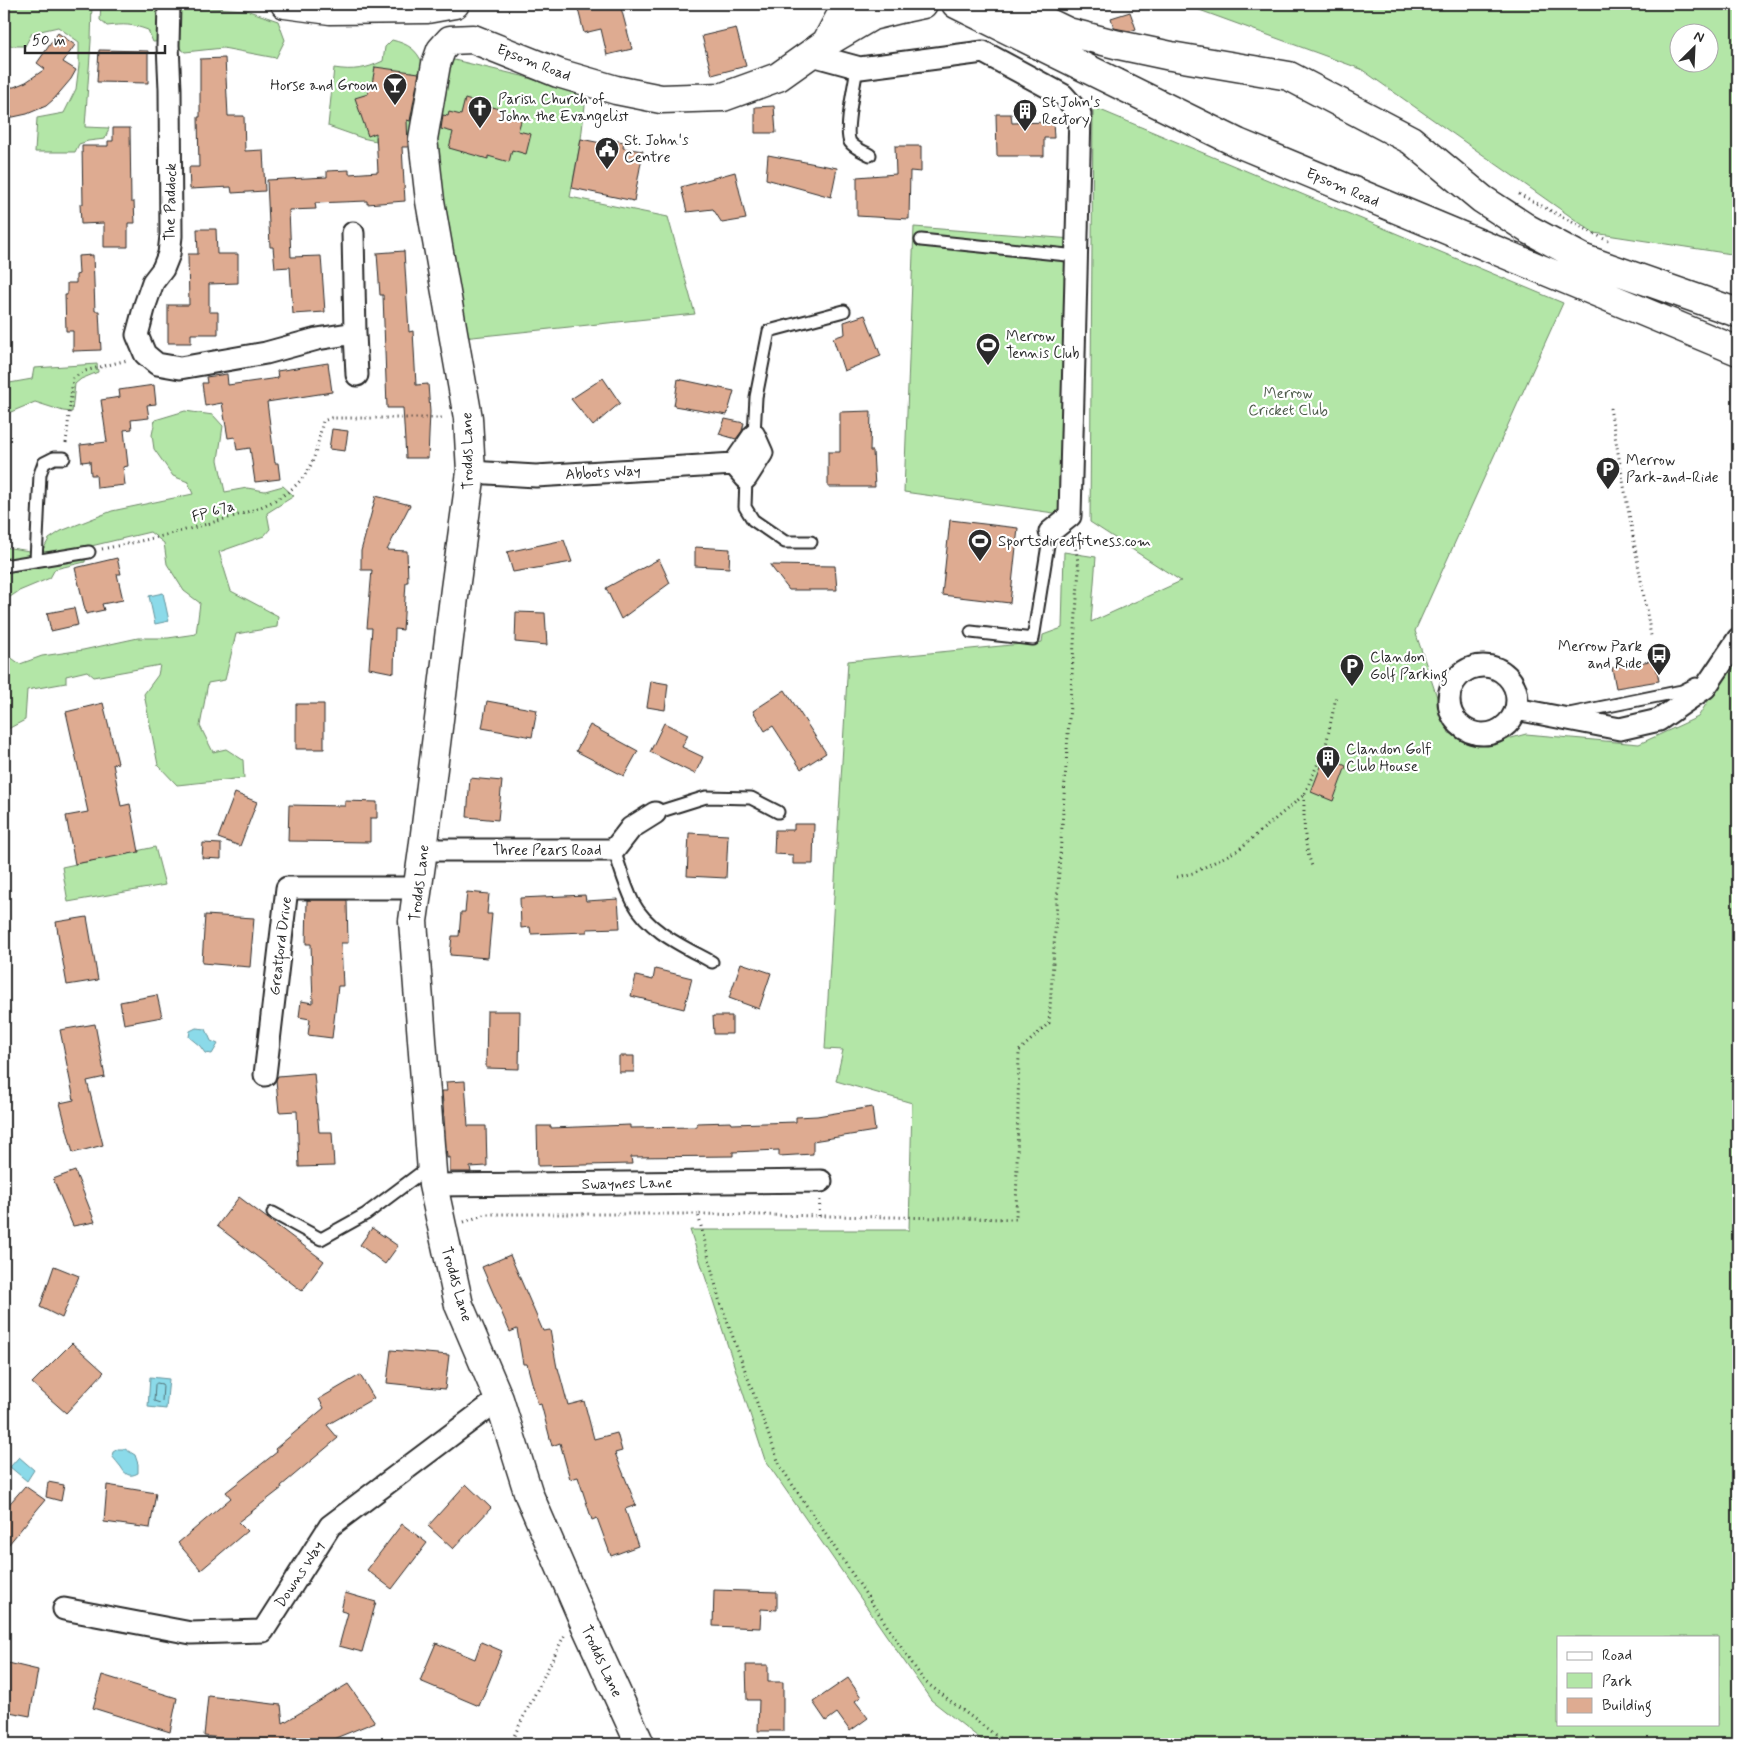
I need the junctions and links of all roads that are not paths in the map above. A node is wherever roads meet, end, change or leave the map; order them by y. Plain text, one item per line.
1 (169, 4) edge
2 (285, 4) edge
3 (847, 4) edge
4 (956, 4) edge
5 (1010, 4) edge
6 (445, 5) edge
7 (905, 5) edge
8 (819, 49) junction
9 (441, 50) joint
10 (857, 68) junction
11 (870, 155) dead end
12 (352, 233) dead end
13 (921, 240) dead end
14 (1077, 256) junction
15 (844, 311) dead end
16 (1738, 313) edge
17 (355, 333) junction
18 (1738, 351) edge
19 (357, 375) dead end
20 (754, 435) joint
21 (64, 458) road end
22 (740, 471) junction
23 (471, 472) junction
24 (1050, 532) joint
25 (811, 542) dead end
26 (89, 552) road end
27 (36, 561) junction
28 (4, 566) edge
29 (971, 632) dead end
30 (1738, 639) edge
31 (1516, 709) dead end
32 (778, 812) dead end
33 (655, 813) joint
34 (423, 850) junction
35 (614, 850) junction
36 (418, 888) junction
37 (712, 962) dead end
38 (265, 1075) dead end
39 (432, 1175) junction
40 (821, 1181) dead end
41 (273, 1213) dead end
42 (499, 1399) junction
43 (64, 1609) dead end
44 (640, 1744) edge

1 - 17 street, The Paddock
2 - 6 street
3 - 8 street, Epsom Road
4 - 18 street, Epsom Road
5 - 16 street
7 - 8 street, Epsom Road
8 - 9 street, Epsom Road
8 - 10 street
9 - 23 street, Trodds Lane
10 - 11 lane
10 - 14 street
12 - 17 street
13 - 14 lane
14 - 24 street
15 - 20 lane
17 - 19 street
20 - 22 street
21 - 27 lane
22 - 23 street, Abbots Way
22 - 25 lane
23 - 34 street, Trodds Lane
24 - 29 lane
26 - 27 lane
27 - 28 lane
30 - 31 street
32 - 33 lane
33 - 35 street, Three Pears Road
34 - 35 street, Three Pears Road
34 - 36 street, Trodds Lane
35 - 37 lane
36 - 38 street, Greatford Drive
36 - 39 street, Trodds Lane
39 - 40 street, Swaynes Lane
39 - 41 lane
39 - 42 street, Trodds Lane
42 - 43 street, Downs Way
42 - 44 street, Trodds Lane

